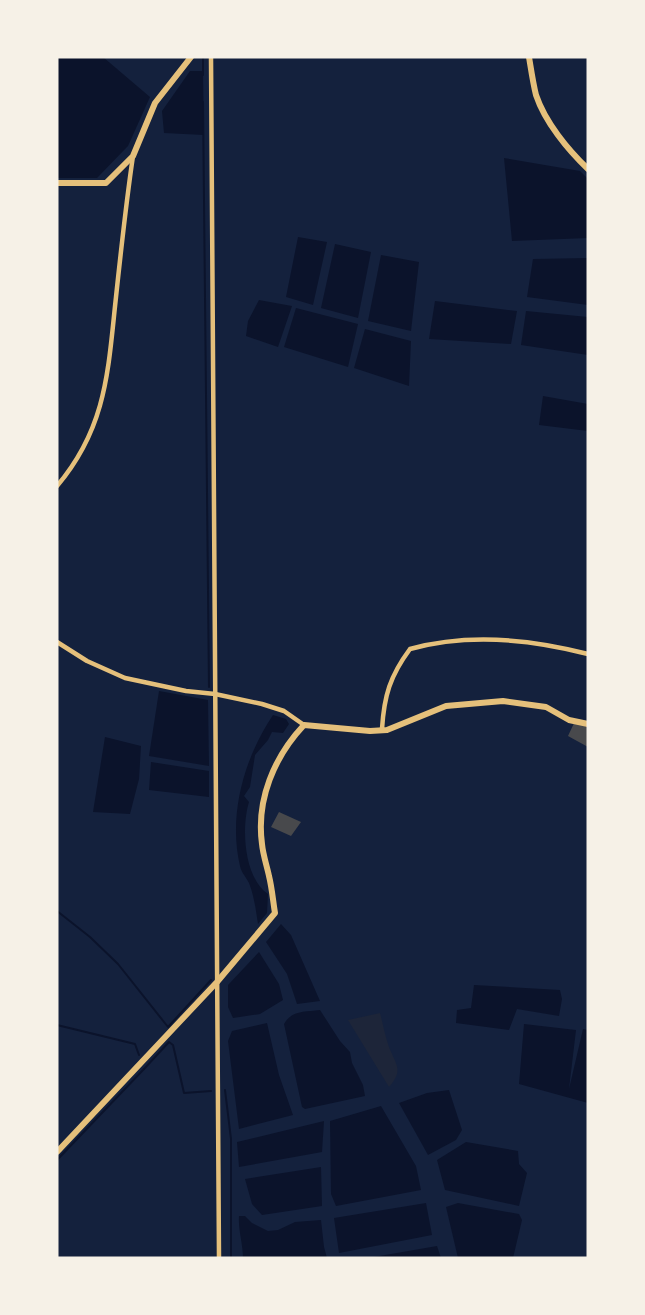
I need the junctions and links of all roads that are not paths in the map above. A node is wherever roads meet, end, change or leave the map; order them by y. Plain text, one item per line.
1 (191, 57) edge
2 (211, 57) edge
3 (529, 57) edge
4 (133, 156) junction
5 (588, 169) edge
6 (57, 183) edge
7 (57, 486) edge
8 (57, 642) edge
9 (588, 654) edge
10 (215, 694) junction
11 (588, 724) edge
12 (304, 725) junction
13 (381, 729) junction
14 (217, 982) junction
15 (57, 1152) edge
16 (219, 1258) edge

1 - 4 street
2 - 10 street
3 - 5 street
4 - 6 street
4 - 7 street
8 - 10 street
9 - 13 street
10 - 12 street
10 - 14 street
11 - 13 street
12 - 13 street
12 - 14 street
14 - 15 street
14 - 16 street

